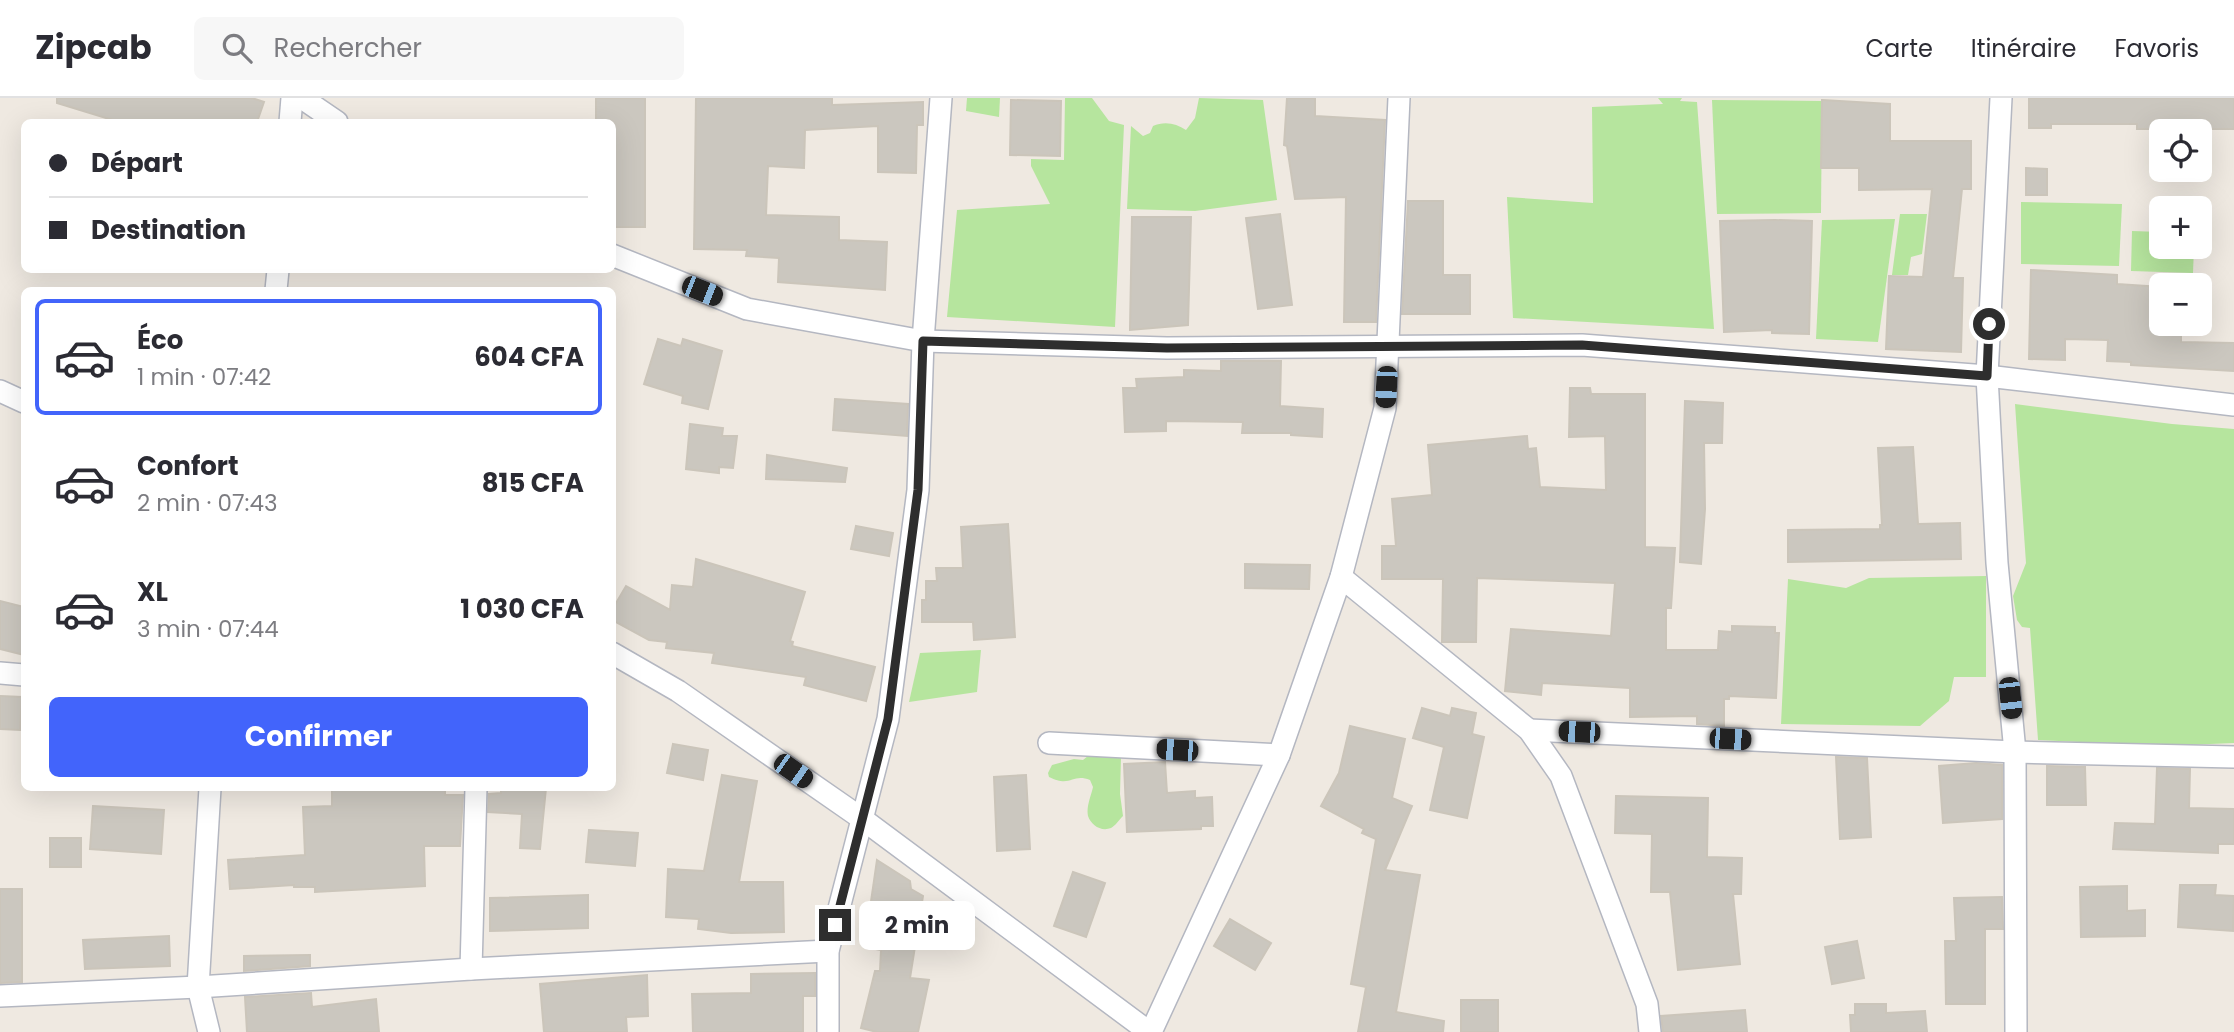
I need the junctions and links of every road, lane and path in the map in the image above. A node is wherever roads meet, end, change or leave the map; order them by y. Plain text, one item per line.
1 (292, 98) edge
2 (302, 98) edge
3 (941, 98) edge
4 (1399, 98) edge
5 (2001, 98) edge
6 (290, 119) edge
7 (333, 119) edge
8 (616, 257) edge
9 (923, 341) junction
10 (1388, 345) junction
11 (1987, 376) junction
12 (0, 391) edge
13 (21, 401) edge
14 (2234, 405) edge
15 (1341, 577) junction
16 (616, 655) edge
17 (0, 673) edge
18 (21, 675) edge
19 (1529, 730) junction
20 (1049, 743) dead end
21 (2015, 752) junction
22 (1279, 755) junction
23 (2234, 757) edge
24 (210, 791) edge
25 (476, 791) edge
26 (861, 818) junction
27 (828, 951) junction
28 (471, 969) junction
29 (198, 988) junction
30 (0, 996) edge
31 (209, 1032) edge
32 (828, 1032) edge
33 (1150, 1032) edge
34 (1650, 1032) edge
35 (2015, 1032) edge

1 - 6 street
2 - 7 street
3 - 9 street
4 - 10 street
5 - 11 street
8 - 9 street
9 - 10 street
9 - 26 street
10 - 11 street
10 - 15 street
11 - 14 street
11 - 21 street
12 - 13 street
15 - 19 street
15 - 22 street
16 - 26 street
17 - 18 street
19 - 21 street
19 - 34 street
20 - 22 street
21 - 23 street
21 - 35 street
22 - 33 street
24 - 29 street
25 - 28 street
26 - 27 street
26 - 33 street
27 - 28 street
27 - 32 street
28 - 29 street
29 - 30 street
29 - 31 street

